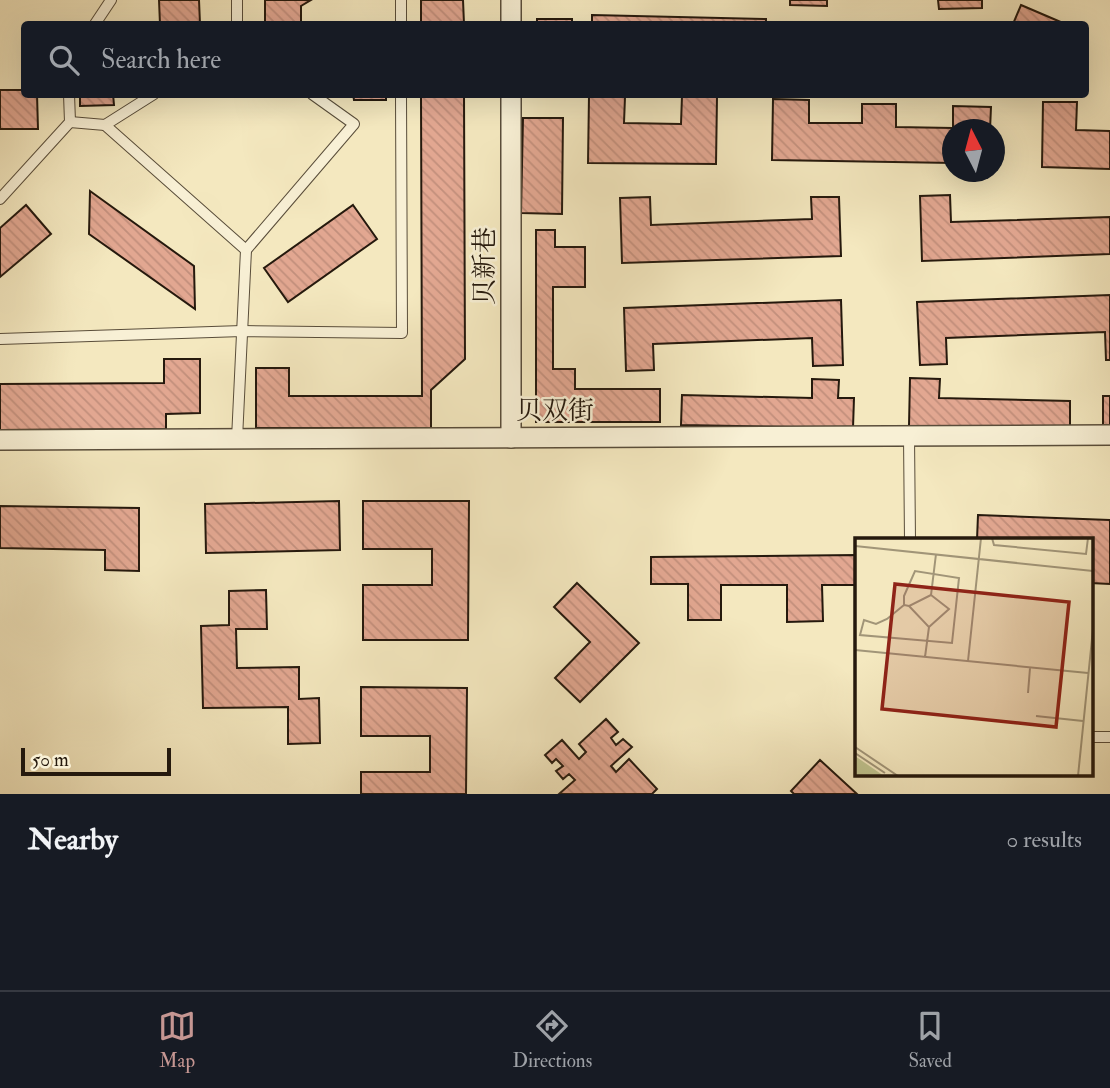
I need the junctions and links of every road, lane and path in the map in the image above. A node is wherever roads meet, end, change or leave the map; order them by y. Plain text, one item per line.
1 (111, 0) edge
2 (237, 0) edge
3 (401, 0) edge
4 (511, 0) edge
5 (97, 21) edge
6 (237, 21) edge
7 (401, 21) edge
8 (511, 21) edge
9 (69, 98) edge
10 (148, 98) edge
11 (318, 98) edge
12 (401, 98) edge
13 (511, 98) edge
14 (70, 122) junction
15 (105, 125) junction
16 (0, 199) edge
17 (246, 250) junction
18 (242, 331) junction
19 (0, 339) edge
20 (1110, 435) edge
21 (909, 436) junction
22 (511, 438) junction
23 (237, 439) junction
24 (0, 440) edge
25 (910, 538) edge
26 (1092, 737) edge
27 (1110, 737) edge

1 - 5 lane
2 - 6 lane
3 - 7 lane
4 - 8 street
9 - 14 lane
10 - 15 lane
11 - 17 lane
12 - 18 lane
13 - 22 street, 贝新巷
14 - 15 lane
14 - 16 lane
15 - 17 lane
17 - 18 lane
18 - 19 lane
18 - 23 lane
20 - 21 street, 贝双街
21 - 22 street, 贝双街
21 - 25 lane
22 - 23 street, 贝双街
23 - 24 street, 贝双街
26 - 27 lane

